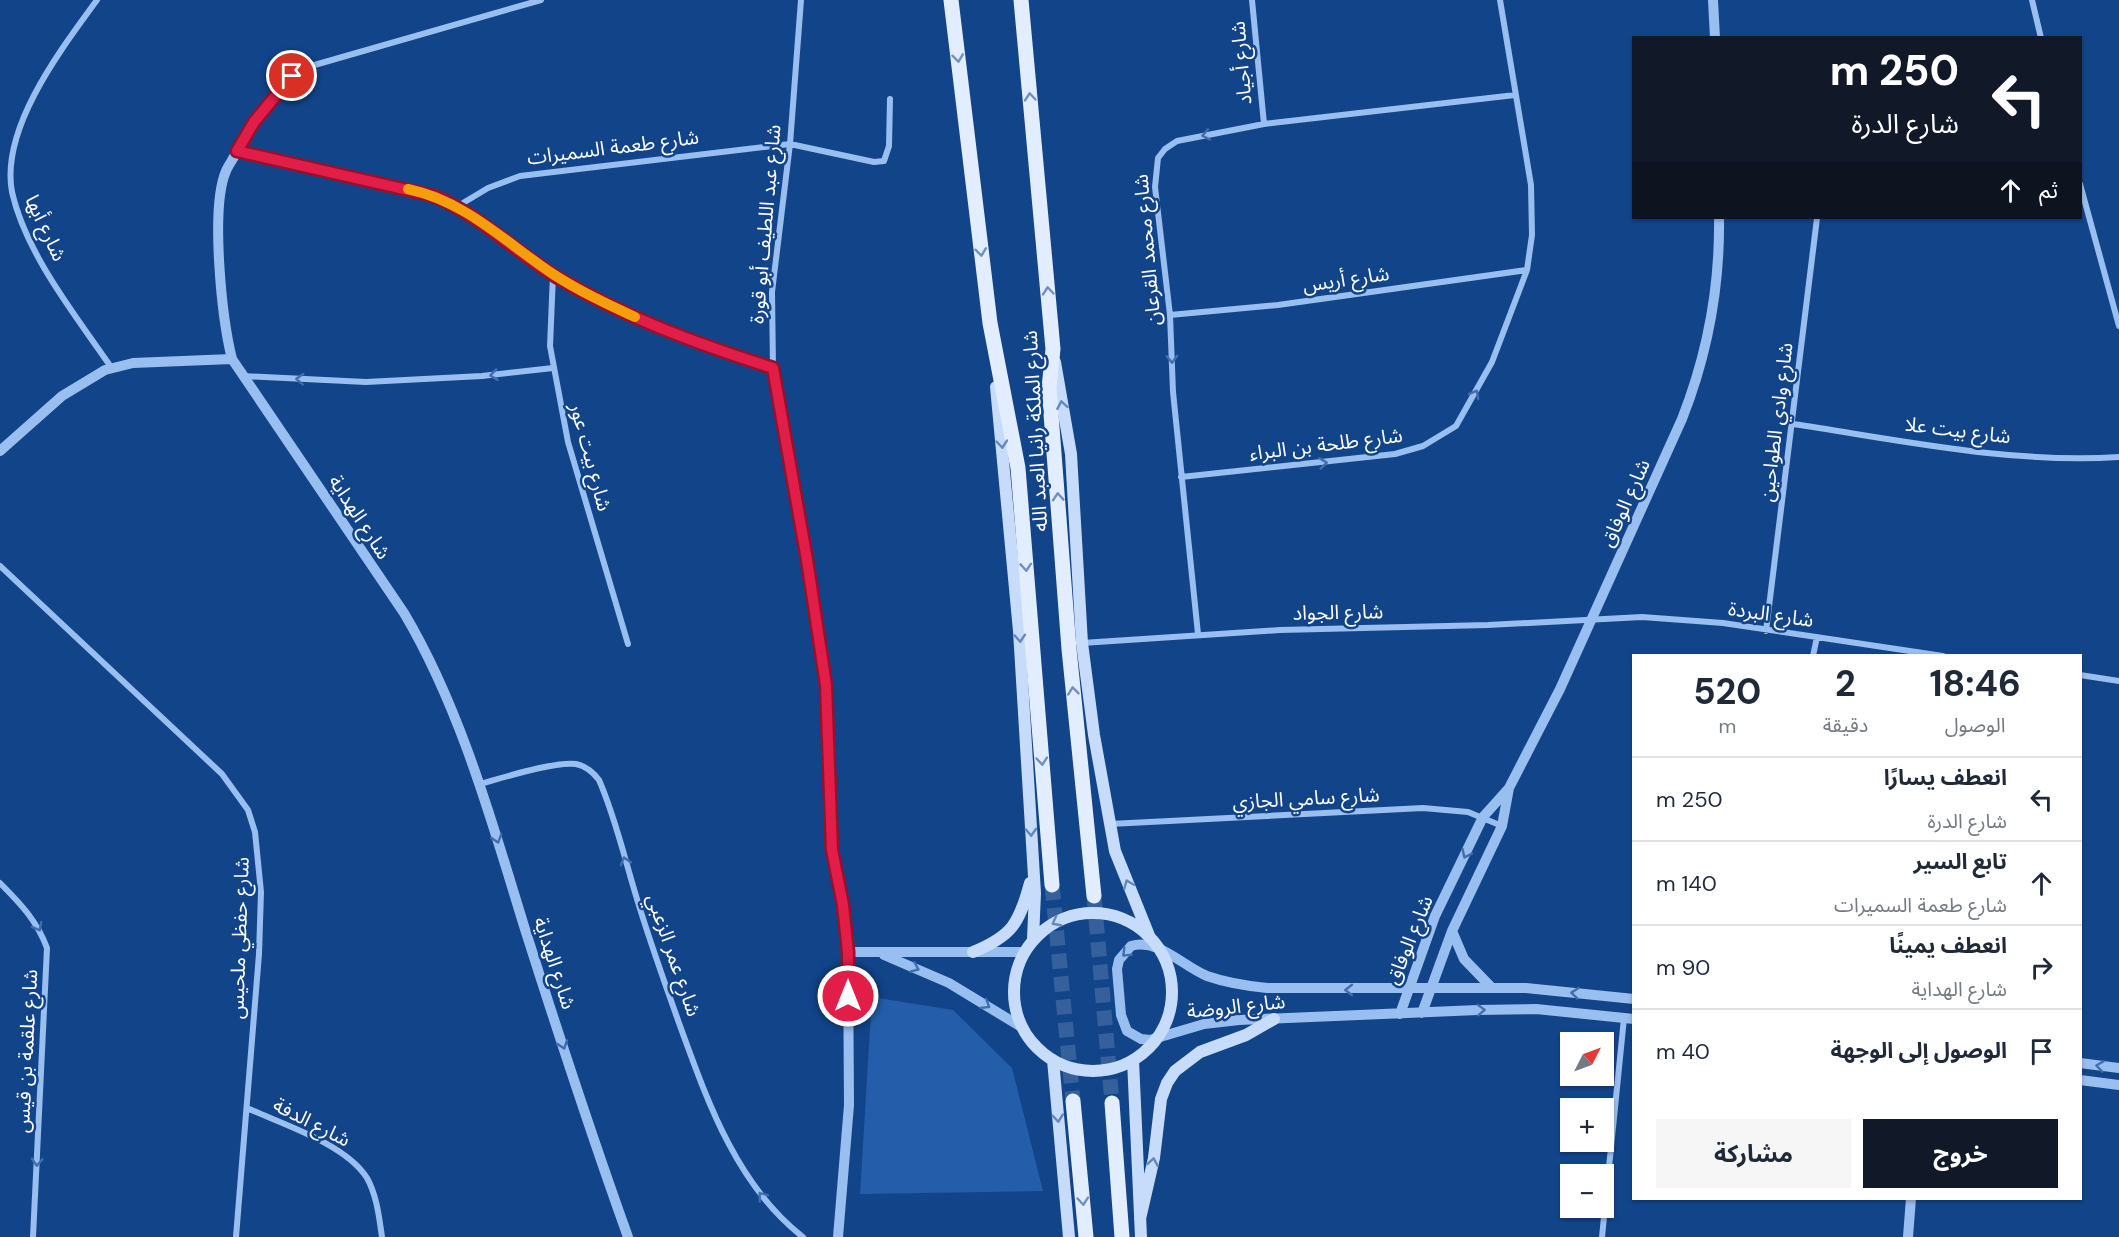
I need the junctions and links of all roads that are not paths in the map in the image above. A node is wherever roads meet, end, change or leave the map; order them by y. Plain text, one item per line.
1 (97, 0) edge
2 (541, 0) edge
3 (801, 0) edge
4 (951, 0) edge
5 (1021, 0) edge
6 (1252, 0) edge
7 (1500, 0) edge
8 (1713, 0) edge
9 (2032, 0) edge
10 (1715, 36) edge
11 (2041, 36) edge
12 (1515, 95) junction
13 (890, 99) dead end
14 (1263, 124) junction
15 (790, 144) junction
16 (237, 151) junction
17 (2082, 191) edge
18 (458, 206) junction
19 (1719, 219) edge
20 (1817, 219) edge
21 (1527, 270) junction
22 (553, 274) junction
23 (1170, 315) junction
24 (990, 323) junction
25 (2119, 326) edge
26 (1053, 349) junction
27 (232, 359) junction
28 (111, 367) junction
29 (553, 368) junction
30 (773, 368) junction
31 (242, 376) junction
32 (1793, 424) junction
33 (0, 451) edge
34 (2119, 457) edge
35 (1181, 477) junction
36 (0, 566) edge
37 (1594, 619) junction
38 (1766, 631) junction
39 (1198, 634) junction
40 (1817, 637) junction
41 (1082, 643) junction
42 (628, 644) dead end
43 (1903, 653) edge
44 (1813, 654) edge
45 (2082, 675) edge
46 (2119, 681) edge
47 (480, 783) junction
48 (1509, 788) junction
49 (1483, 817) junction
50 (1108, 824) junction
51 (1502, 826) junction
52 (1033, 873) junction
53 (0, 883) edge
54 (1052, 885) tunnel mouth
55 (1094, 896) tunnel mouth
56 (1452, 930) junction
57 (1033, 939) junction
58 (1154, 943) junction
59 (848, 952) junction
60 (973, 952) junction
61 (1024, 952) junction
62 (881, 954) junction
63 (1431, 988) junction
64 (1492, 988) junction
65 (1408, 989) junction
66 (1632, 999) edge
67 (1400, 1014) junction
68 (1422, 1014) junction
69 (1629, 1018) edge
70 (1274, 1019) junction
71 (1023, 1028) junction
72 (1157, 1038) junction
73 (1053, 1060) junction
74 (1133, 1060) junction
75 (2082, 1063) edge
76 (2119, 1068) edge
77 (2082, 1080) edge
78 (2119, 1085) edge
79 (1073, 1101) tunnel mouth
80 (1112, 1103) tunnel mouth
81 (246, 1108) junction
82 (1910, 1200) edge
83 (1140, 1219) junction
84 (33, 1237) edge
85 (236, 1237) edge
86 (382, 1237) edge
87 (628, 1237) edge
88 (803, 1237) edge
89 (838, 1237) edge
90 (1069, 1237) edge
91 (1086, 1237) edge
92 (1122, 1237) edge
93 (1141, 1237) edge
94 (1602, 1237) edge
95 (1908, 1237) edge

1 - 28 street, شارع أبها
2 - 16 street, شارع الهداية
3 - 15 street, شارع عبد اللطيف أبو قورة
4 -> 24 main road, شارع الملكة رانيا العبد الله
26 -> 5 main road, شارع الملكة رانيا العبد الله
6 - 14 street, شارع أجياد
7 - 12 street, شارع طلحة بن البراء
8 - 10 street
9 - 11 street
12 - 14 street, شارع محمد القرعان
12 - 21 street, شارع طلحة بن البراء
13 - 15 street, شارع طعمة السميرات
14 -> 23 street, شارع محمد القرعان
15 - 18 street, شارع طعمة السميرات
15 - 30 street, شارع عبد اللطيف أبو قورة
16 - 18 street
16 - 27 street, شارع الهداية
17 - 25 street
18 - 22 street
19 - 37 street, شارع الوفاق
20 - 32 street, شارع وادي الطواحين
21 - 23 street, شارع أريس
35 -> 21 street, شارع طلحة بن البراء
22 - 29 street, شارع بيت عور
22 - 30 street
23 -> 35 street, شارع محمد القرعان
24 -> 52 main road
24 -> 54 main road, شارع الملكة رانيا العبد الله
41 -> 26 main road
55 -> 26 main road, شارع الملكة رانيا العبد الله
27 - 28 street
27 - 31 street, شارع الهداية
28 - 33 street
29 -> 31 street
29 - 42 street, شارع بيت عور
30 - 59 street, شارع عبد اللطيف أبو قورة
31 - 47 street, شارع الهداية
32 - 34 street, شارع بيت علا
32 - 38 street, شارع وادي الطواحين
35 - 39 street, شارع محمد القرعان
36 - 81 street, شارع حفظي ملحيس
37 - 38 street, شارع البردة
37 - 39 street, شارع الجواد
37 - 48 street, شارع الوفاق
38 - 40 street, شارع البردة
39 - 41 street, شارع الجواد
40 - 43 street, شارع البردة
40 - 44 street
41 - 50 main road
45 - 46 street
47 -> 87 street, شارع الهداية
88 -> 47 street, شارع عمر الزعبي
48 - 49 street, شارع الوفاق
48 - 51 street, شارع الوفاق
49 - 50 street, شارع سامي الجازي
49 - 51 street, شارع سامي الجازي
49 -> 65 street, شارع الوفاق
58 -> 50 main road
51 - 56 street, شارع الوفاق
52 - 57 main road
52 - 60 main road
53 -> 84 street, شارع علقمة بن قيس
56 - 63 street, شارع الوفاق
56 - 64 street
58 -> 57 main road
57 - 61 main road
65 -> 58 street, شارع الروضة
58 - 72 main road
58 -> 72 street, شارع الروضة
59 - 62 street
59 - 89 street, شارع عبد اللطيف أبو قورة
60 - 61 street
60 - 62 street
61 - 71 main road
62 -> 71 street
63 - 64 street, شارع الروضة
63 - 65 street, شارع الروضة
63 - 68 street, شارع الوفاق
66 -> 64 street, شارع الروضة
65 - 67 street, شارع الوفاق
67 - 68 street, شارع الروضة
67 - 70 street, شارع الروضة
68 -> 69 street, شارع الروضة
69 - 94 street
70 - 72 street, شارع الروضة
83 -> 70 main road
71 - 73 main road
72 - 74 main road
73 - 74 main road
73 -> 90 main road
74 - 83 main road
76 -> 75 street
77 - 78 street
79 -> 91 main road
80 - 92 main road
81 - 85 street, شارع حفظي ملحيس
81 - 86 street, شارع الدفة
82 - 95 street
83 - 93 main road

